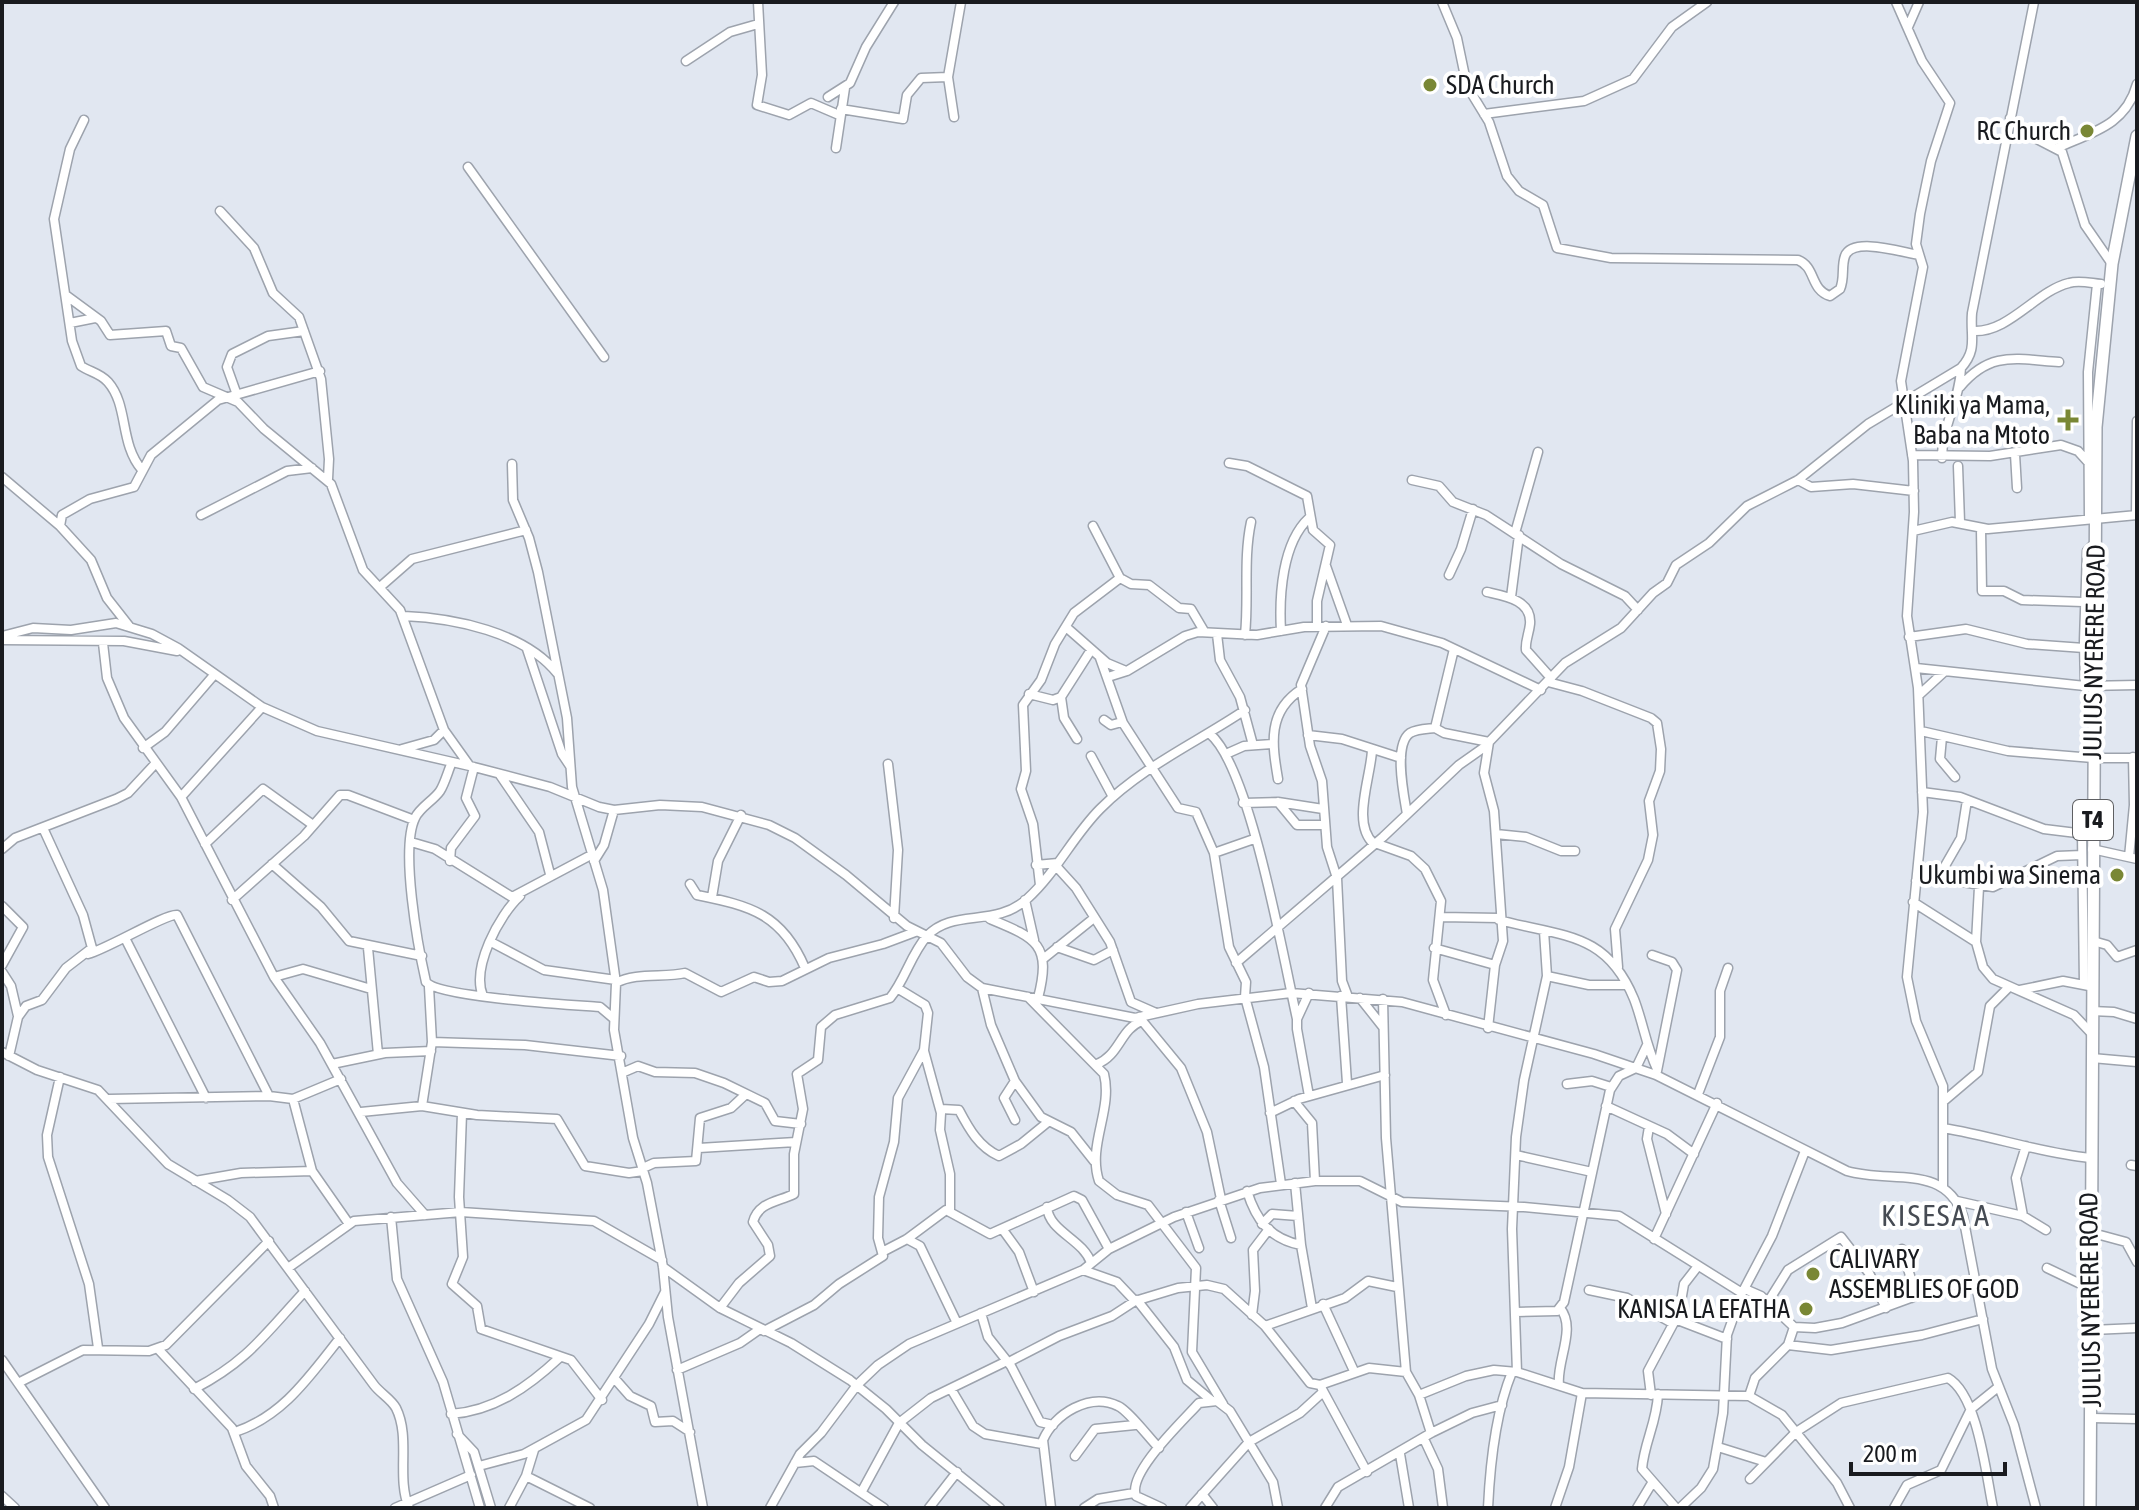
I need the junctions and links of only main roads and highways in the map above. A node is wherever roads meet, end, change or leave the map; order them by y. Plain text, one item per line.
1 (2136, 141) edge
2 (2090, 1508) edge

1 - 2 highway, JULIUS NYERERE ROAD / T4

